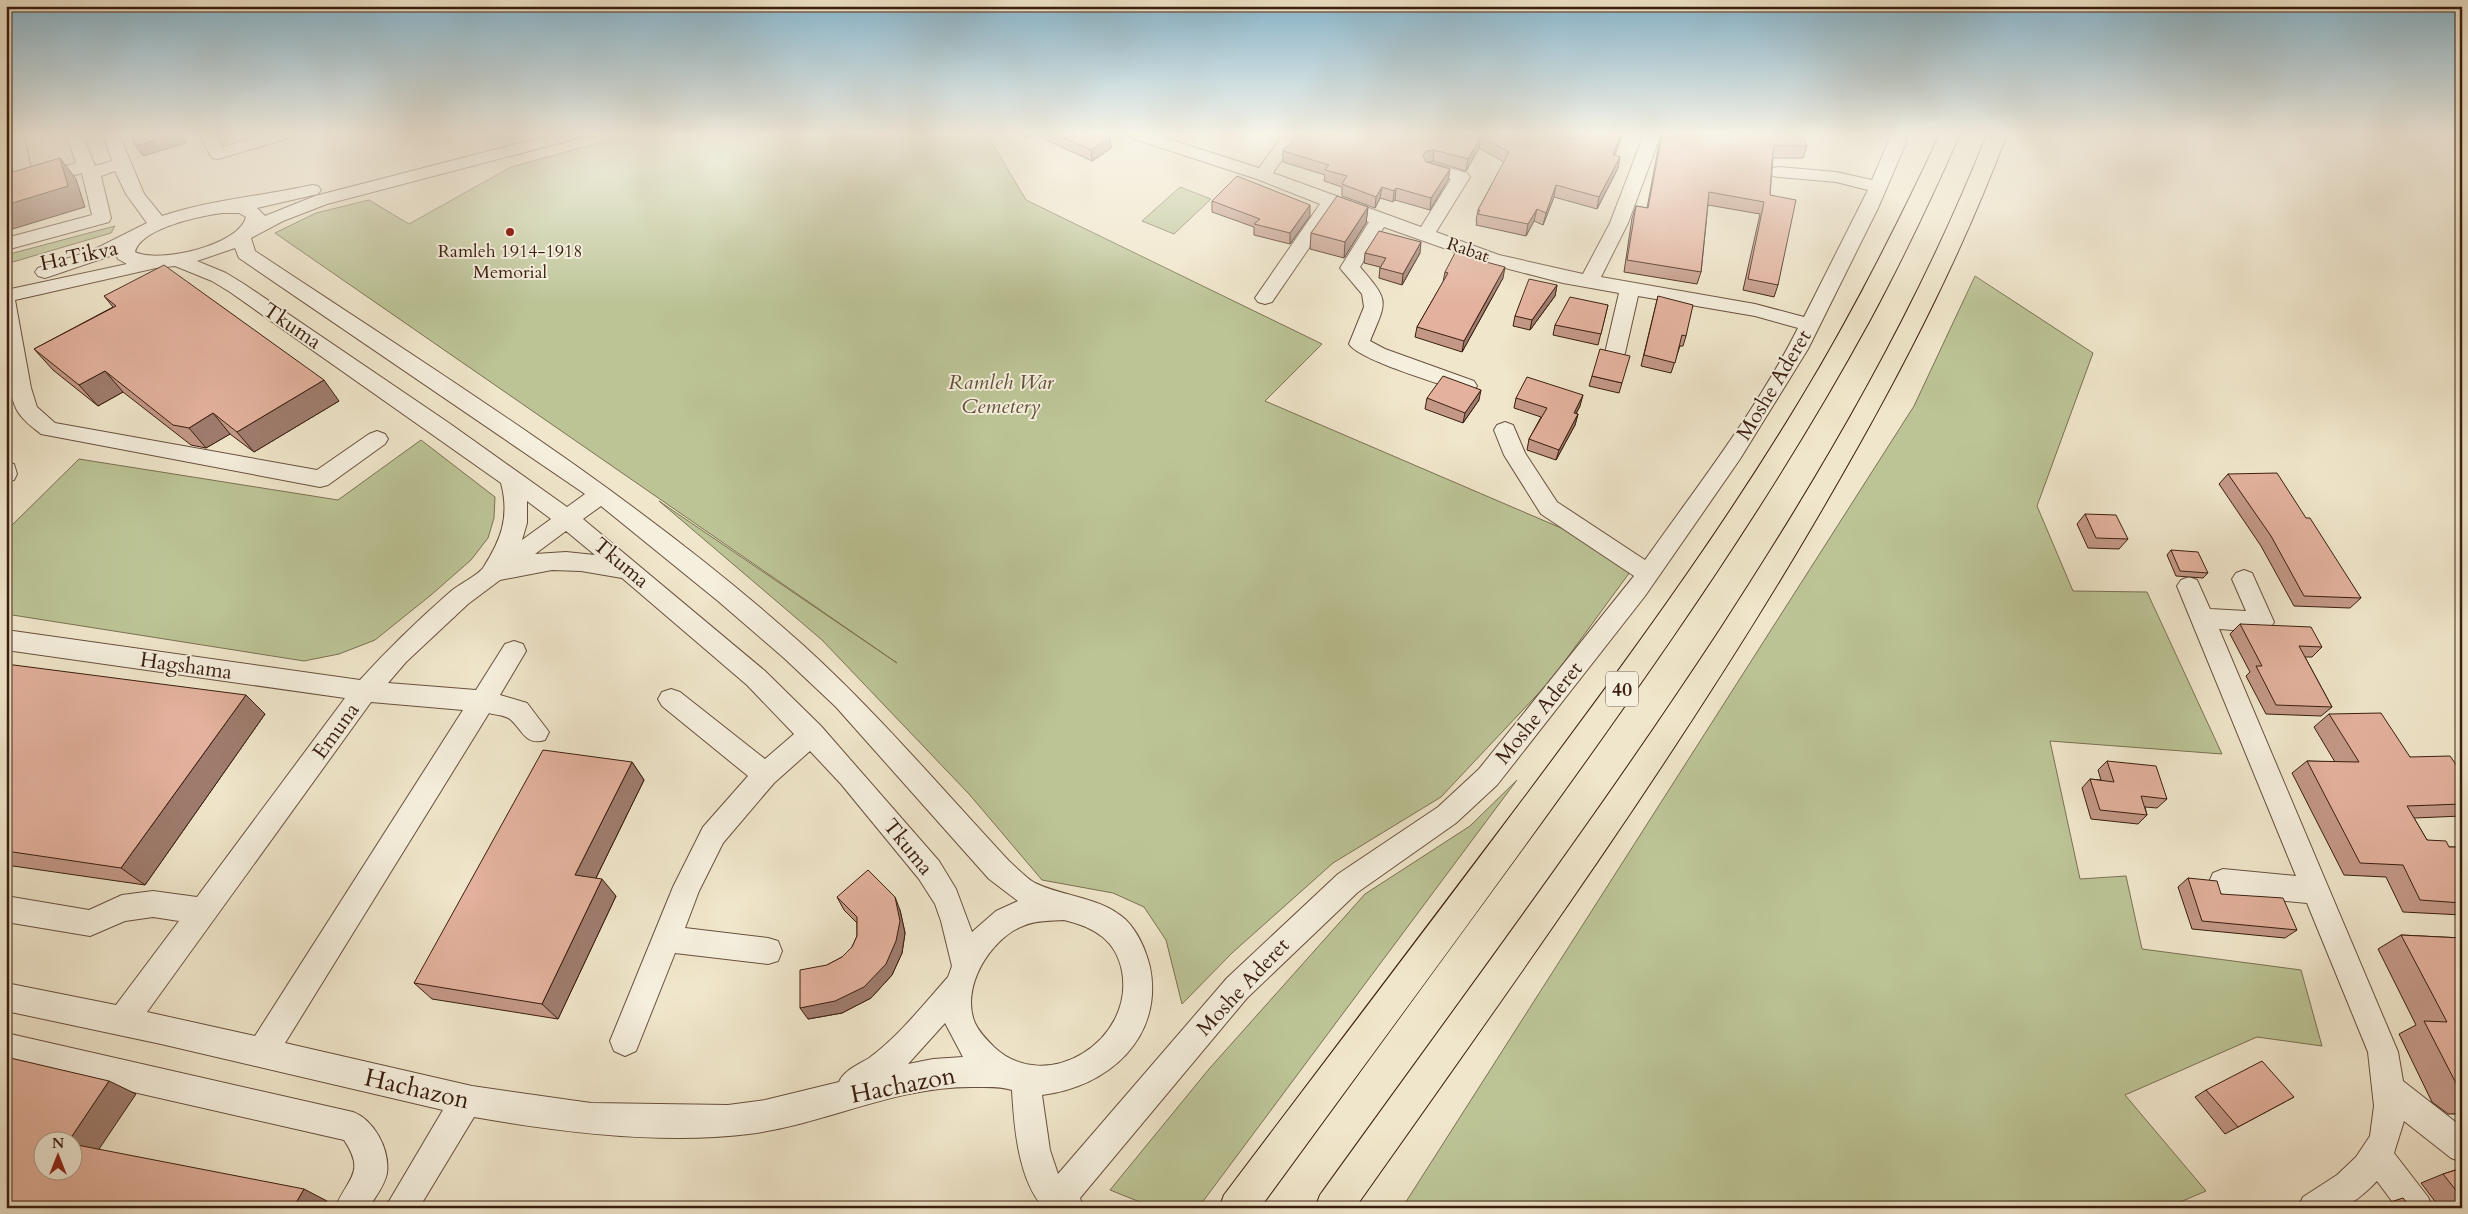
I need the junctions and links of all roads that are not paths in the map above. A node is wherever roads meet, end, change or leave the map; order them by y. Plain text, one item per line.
1 (95, 191) edge
2 (133, 191) edge
3 (308, 191) edge
4 (357, 191) edge
5 (1303, 191) edge
6 (1453, 191) edge
7 (1631, 191) edge
8 (1876, 191) edge
9 (1922, 191) edge
10 (1974, 191) edge
11 (1331, 202) junction
12 (222, 207) junction
13 (1380, 219) junction
14 (159, 224) junction
15 (140, 234) junction
16 (1425, 235) junction
17 (244, 236) junction
18 (6, 244) edge
19 (170, 262) junction
20 (6, 282) edge
21 (1589, 282) junction
22 (1630, 289) junction
23 (6, 296) edge
24 (1265, 298) dead end
25 (6, 301) edge
26 (1810, 325) junction
27 (1615, 353) edge
28 (1467, 386) edge
29 (1506, 430) dead end
30 (377, 439) dead end
31 (511, 478) junction
32 (601, 494) junction
33 (566, 518) junction
34 (632, 572) junction
35 (1649, 574) junction
36 (2244, 579) dead end
37 (483, 580) junction
38 (2190, 586) dead end
39 (2203, 618) junction
40 (6, 640) edge
41 (514, 651) dead end
42 (365, 691) junction
43 (671, 699) dead end
44 (483, 701) junction
45 (536, 732) dead end
46 (812, 734) junction
47 (764, 775) junction
48 (2223, 882) dead end
49 (2316, 891) junction
50 (1064, 907) junction
51 (6, 909) edge
52 (203, 911) junction
53 (666, 939) junction
54 (768, 951) dead end
55 (962, 975) junction
56 (6, 997) edge
57 (124, 1019) junction
58 (625, 1041) dead end
59 (6, 1048) edge
60 (262, 1052) junction
61 (1015, 1076) junction
62 (2389, 1090) junction
63 (833, 1099) junction
64 (466, 1101) junction
65 (2462, 1148) edge
66 (2377, 1156) junction
67 (1063, 1203) edge
68 (351, 1208) edge
69 (402, 1208) edge
70 (1237, 1208) edge
71 (1333, 1208) edge
72 (2314, 1208) edge
73 (2417, 1208) edge

1 - 18 street
2 - 14 street
3 - 12 street
4 - 17 street
5 - 11 street, Rabat
6 - 16 street
7 - 21 street
8 - 26 street, Moshe Aderet
9 - 70 highway, 40
10 - 71 highway
11 - 13 street, Rabat
11 - 24 street
12 - 14 street, HaTikva
12 - 17 street
13 - 16 street, Rabat
13 - 28 street
14 - 15 street, HaTikva
15 - 19 street
15 - 20 street, HaTikva
16 - 21 street, Rabat
17 - 19 street
17 - 32 street, Tkuma
19 - 23 street, HaTikva
19 - 31 street, Tkuma
21 - 22 street, Rabat
22 - 26 street, Rabat
22 - 27 street
25 - 30 street
26 - 35 street, Moshe Aderet
29 - 35 street
31 - 33 street, Tkuma
31 - 37 street
32 - 33 street, Emuna
32 - 50 street, Tkuma
33 - 34 street, Tkuma
33 - 37 street, Emuna
34 - 37 street
34 - 46 street, Tkuma
35 - 67 street, Moshe Aderet
36 - 39 street
37 - 42 street, Emuna
38 - 39 street
39 - 49 street
40 - 42 street, Hagshama
41 - 44 street
42 - 44 street, Hagshama
42 - 52 street, Emuna
43 - 47 street
44 - 45 street, Hagshama
44 - 60 street
46 - 47 street
46 - 55 street, Tkuma
47 - 53 street
48 - 49 street
49 - 62 street
50 - 55 street
50 - 61 street
51 - 52 street
52 - 57 street, Emuna
53 - 54 street
53 - 58 street
55 - 61 street
55 - 63 street, Hachazon
56 - 57 street, Hachazon
57 - 60 street, Hachazon
59 - 68 street
60 - 64 street, Hachazon
61 - 63 street, Hachazon
61 - 67 street
62 - 65 street
62 - 66 street
63 - 64 street, Hachazon
64 - 69 street
66 - 72 street
66 - 73 street

